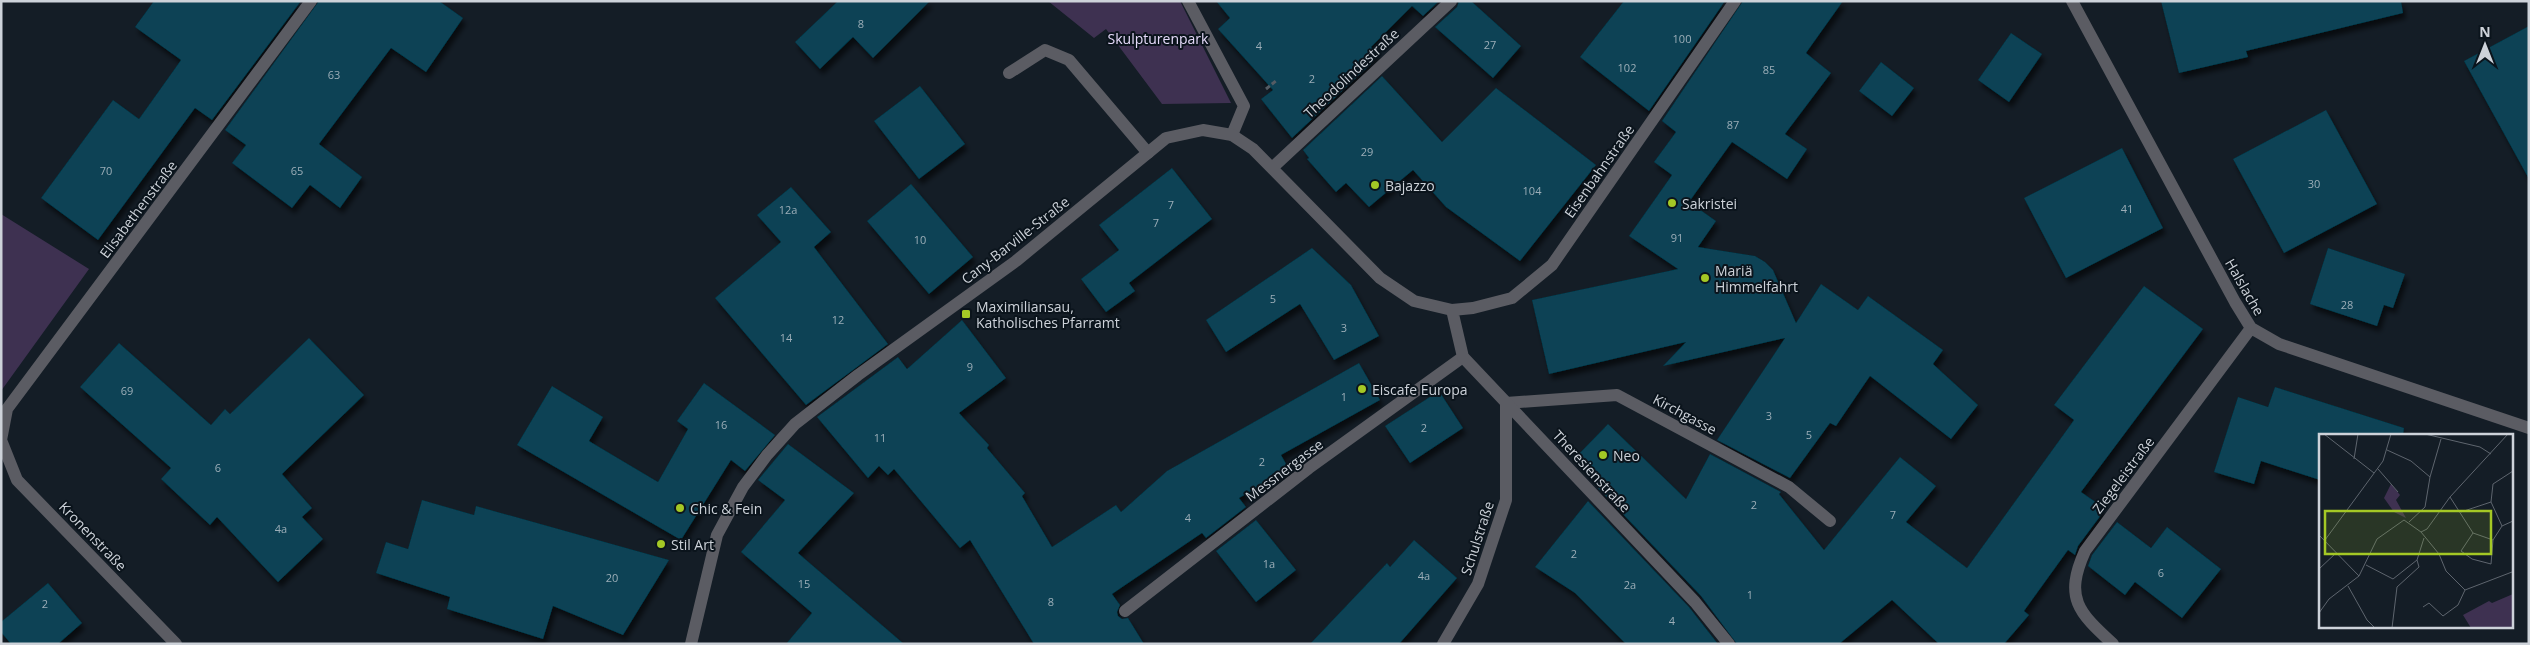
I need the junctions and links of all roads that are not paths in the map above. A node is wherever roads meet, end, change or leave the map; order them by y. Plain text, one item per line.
1 (311, 1) edge
2 (1188, 1) edge
3 (1452, 1) edge
4 (1735, 1) edge
5 (2073, 1) edge
6 (1009, 73) dead end
7 (1232, 135) junction
8 (1148, 152) junction
9 (1272, 168) junction
10 (1452, 310) junction
11 (2251, 328) junction
12 (1463, 357) junction
13 (1506, 403) junction
14 (2529, 428) edge
15 (1, 440) edge
16 (1830, 521) dead end
17 (1126, 611) dead end
18 (171, 642) edge
19 (691, 644) edge
20 (1443, 644) edge
21 (1729, 644) edge
22 (2113, 644) edge

1 - 15 street, Elisabethenstraße
2 - 7 street
3 - 9 street, Theodolindestraße
4 - 10 street, Eisenbahnstraße
5 - 11 street, Halslache
6 - 8 street
7 - 8 street, Cany-Barville-Straße
7 - 9 street, Cany-Barville-Straße
8 - 19 street, Cany-Barville-Straße
9 - 10 street, Cany-Barville-Straße
10 - 12 street, Theresienstraße
11 - 14 street, Halslache
11 - 22 street, Ziegeleistraße
12 - 13 street, Theresienstraße
12 - 17 street, Messnergasse
13 - 16 street, Kirchgasse
13 - 20 street, Schulstraße
13 - 21 street, Theresienstraße
15 - 18 street, Kronenstraße

